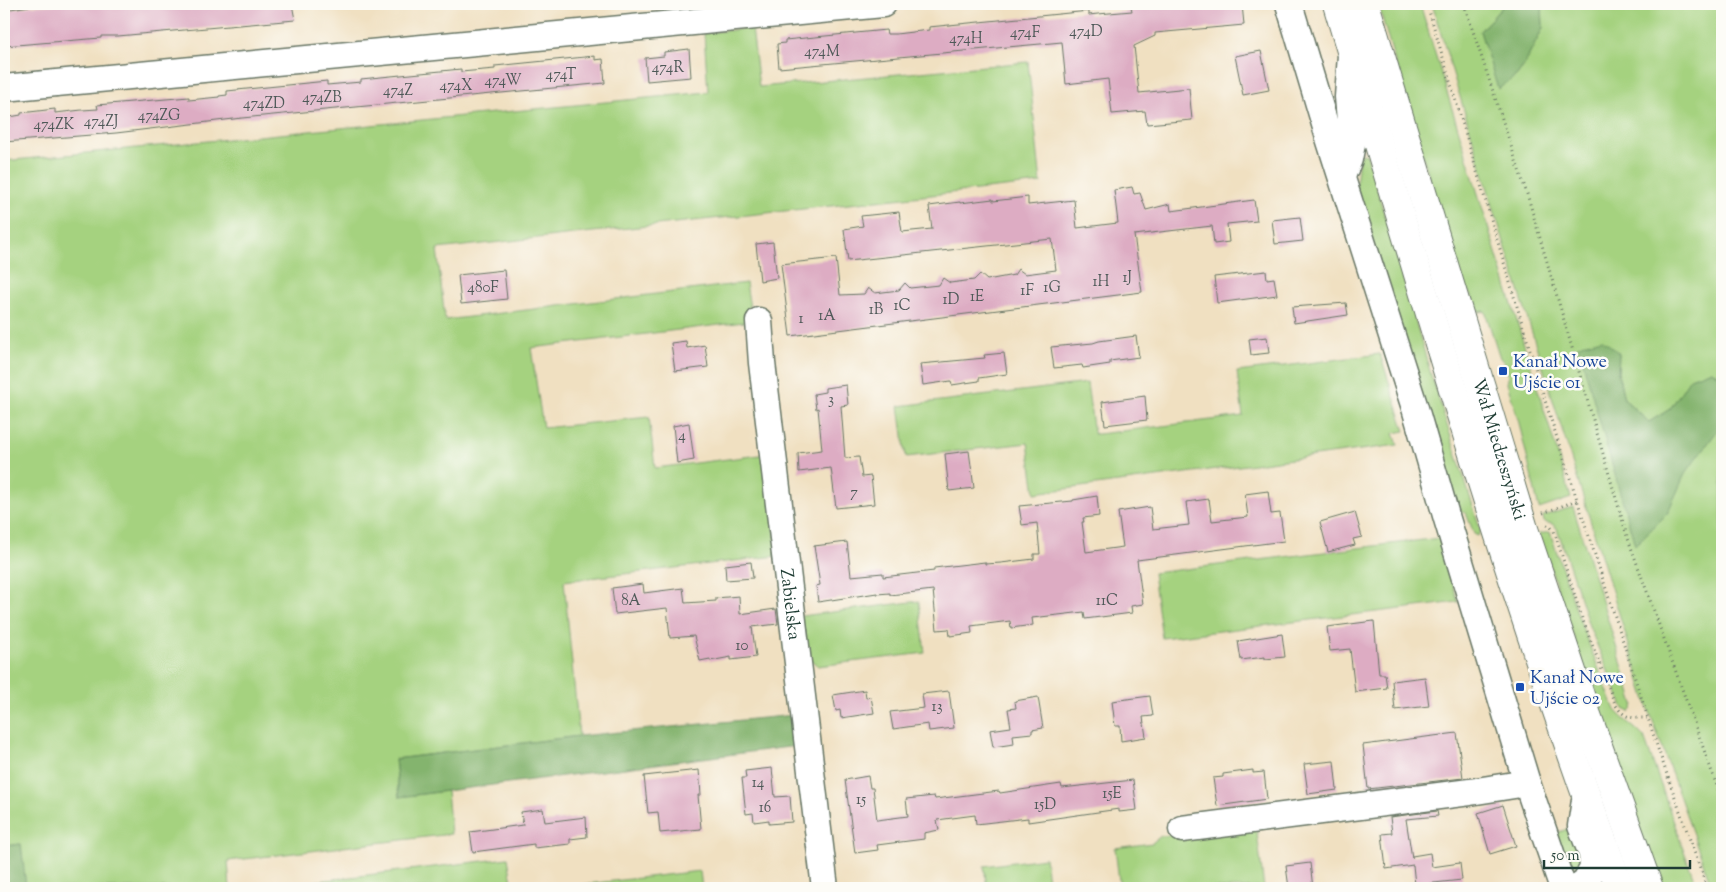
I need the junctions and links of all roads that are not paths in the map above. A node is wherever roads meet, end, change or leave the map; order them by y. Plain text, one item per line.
1 (883, 4) edge
2 (1289, 4) edge
3 (1337, 4) edge
4 (1365, 4) edge
5 (1352, 52) junction
6 (4, 88) edge
7 (1342, 176) junction
8 (759, 321) dead end
9 (1527, 783) junction
10 (1586, 794) junction
11 (1182, 829) dead end
12 (825, 888) edge
13 (1563, 888) edge
14 (1576, 888) edge
15 (1620, 888) edge
16 (1649, 888) edge

1 - 6 street
2 - 7 street
3 - 5 main road, Wał Miedzeszyński
4 - 16 main road, Wał Miedzeszyński
5 - 7 street
5 - 10 main road, Wał Miedzeszyński
7 - 9 street
8 - 12 street, Zabielska
9 - 11 street
9 - 13 street
10 - 14 street
10 - 15 main road, Wał Miedzeszyński

